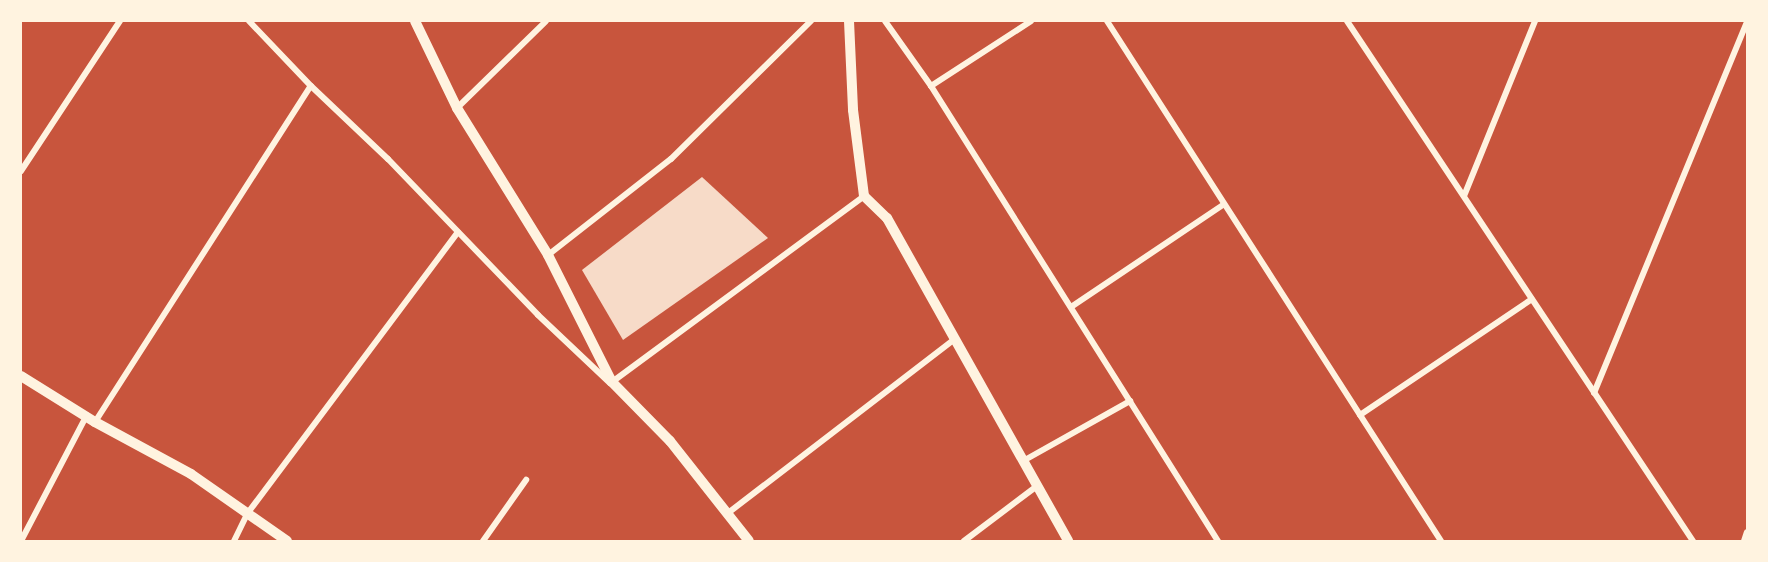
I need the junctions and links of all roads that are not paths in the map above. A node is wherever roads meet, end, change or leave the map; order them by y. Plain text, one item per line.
1 (120, 21) edge
2 (249, 21) edge
3 (415, 21) edge
4 (546, 21) edge
5 (811, 21) edge
6 (849, 21) edge
7 (885, 21) edge
8 (1031, 21) edge
9 (1107, 21) edge
10 (1347, 21) edge
11 (1535, 21) edge
12 (1747, 21) edge
13 (1744, 39) edge
14 (311, 86) junction
15 (932, 86) junction
16 (457, 108) junction
17 (21, 171) edge
18 (864, 196) junction
19 (1464, 196) junction
20 (1224, 204) junction
21 (458, 232) junction
22 (548, 255) junction
23 (1532, 299) junction
24 (1071, 307) junction
25 (955, 339) junction
26 (21, 376) edge
27 (612, 382) junction
28 (1594, 393) junction
29 (627, 400) junction
30 (1130, 401) junction
31 (1360, 415) junction
32 (91, 419) junction
33 (1023, 461) junction
34 (526, 480) dead end
35 (1037, 486) junction
36 (728, 513) junction
37 (247, 514) junction
38 (1747, 532) edge
39 (21, 541) edge
40 (234, 541) edge
41 (287, 541) edge
42 (483, 541) edge
43 (749, 541) edge
44 (964, 541) edge
45 (1068, 541) edge
46 (1218, 541) edge
47 (1441, 541) edge
48 (1693, 541) edge
49 (1744, 541) edge

1 - 17 street
2 - 14 street
3 - 16 street
4 - 16 street
5 - 22 street
6 - 18 street
7 - 15 street
8 - 15 street
9 - 20 street
10 - 19 street
11 - 19 street
12 - 13 street
13 - 28 street
14 - 21 street
14 - 32 street
15 - 24 street
16 - 22 street
18 - 25 street
18 - 27 street
19 - 23 street
20 - 24 street
20 - 31 street
21 - 29 street
21 - 37 street
22 - 27 street
23 - 28 street
23 - 31 street
24 - 30 street
25 - 33 street
25 - 36 street
26 - 32 street
27 - 29 street
28 - 48 street
29 - 36 street
30 - 33 street
30 - 46 street
31 - 47 street
32 - 37 street
32 - 39 street
33 - 35 street
34 - 42 street
35 - 44 street
35 - 45 street
36 - 43 street
37 - 40 street
37 - 41 street
38 - 49 street

